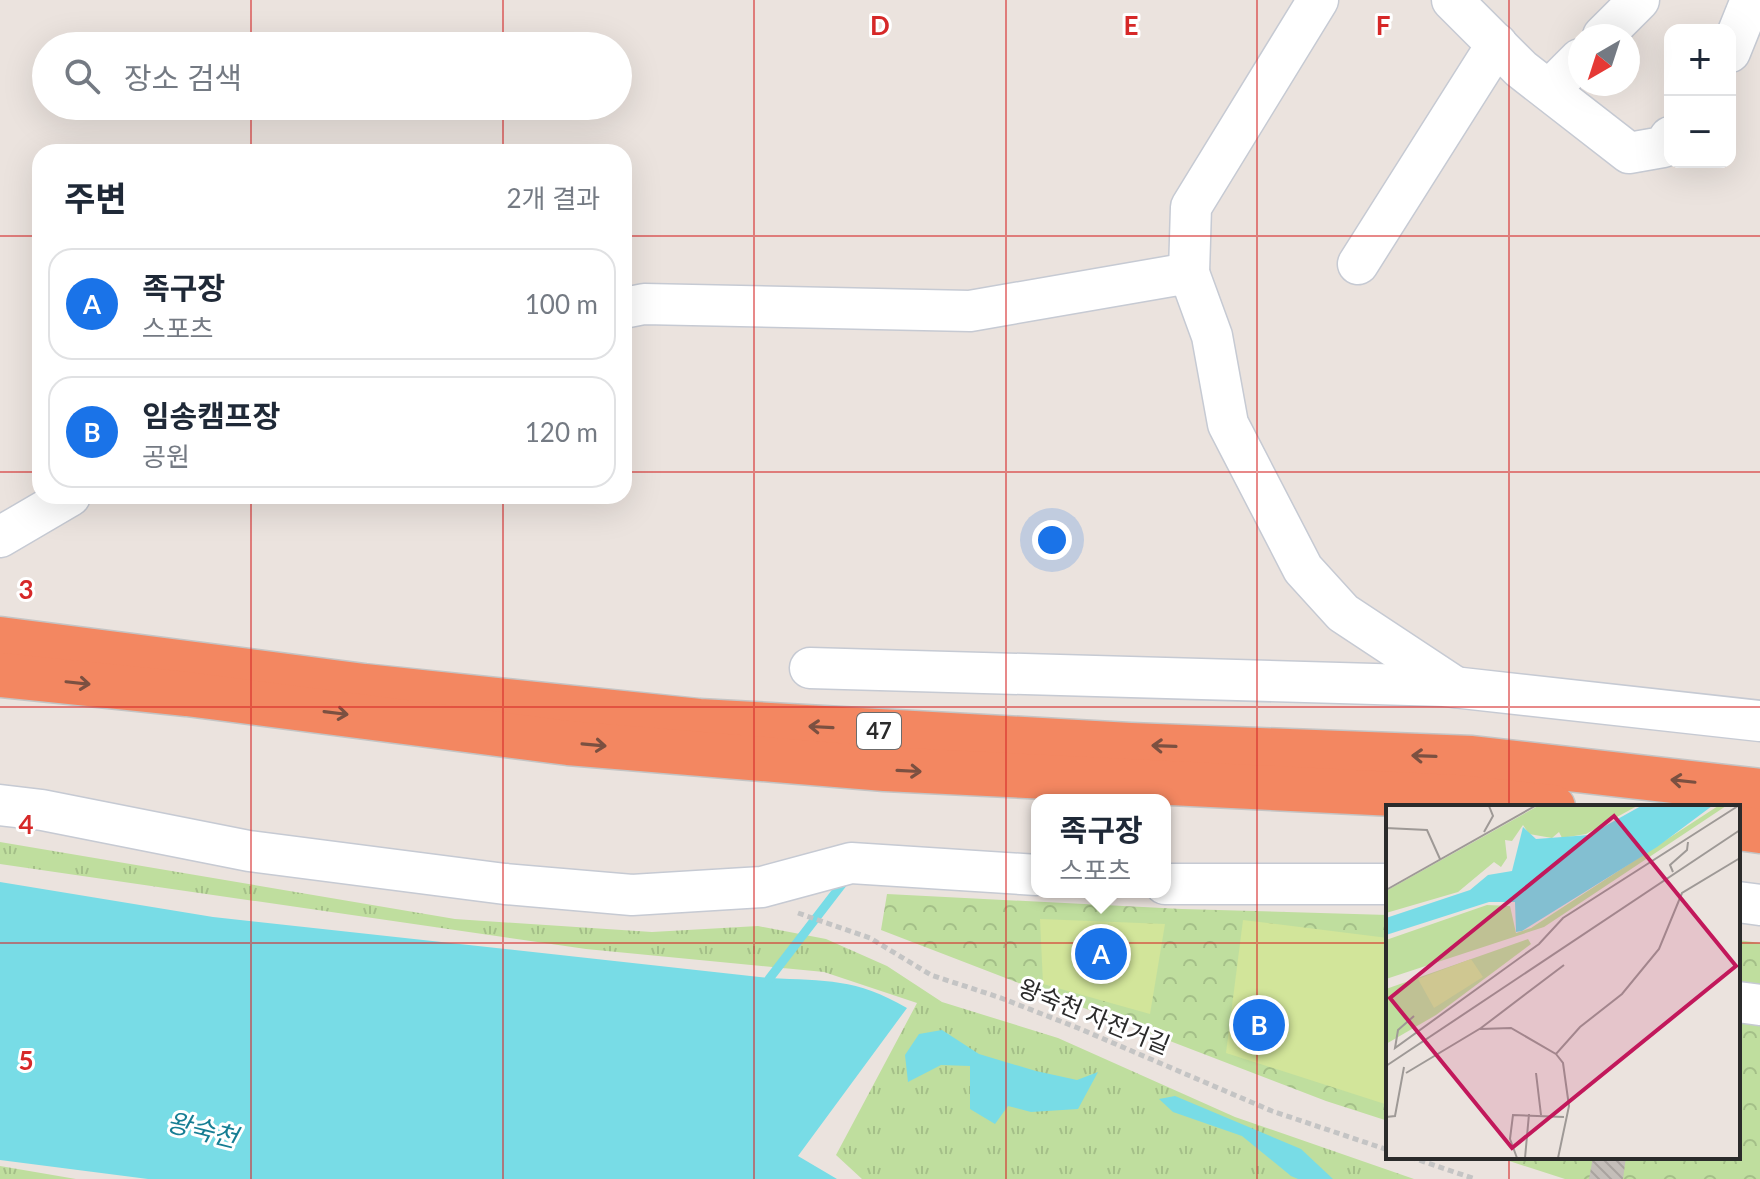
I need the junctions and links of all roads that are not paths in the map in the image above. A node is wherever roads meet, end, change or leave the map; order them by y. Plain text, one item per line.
1 (1318, 0) edge
2 (1452, 0) edge
3 (1639, 0) edge
4 (1751, 0) edge
5 (1615, 24) edge
6 (1736, 37) edge
7 (1497, 44) junction
8 (1568, 71) edge
9 (1549, 90) junction
10 (1664, 146) edge
11 (1358, 264) dead end
12 (1189, 273) junction
13 (632, 306) edge
14 (56, 504) edge
15 (0, 537) edge
16 (0, 639) edge
17 (810, 668) dead end
18 (0, 675) edge
19 (1455, 687) junction
20 (1760, 721) edge
21 (1760, 791) edge
22 (0, 805) edge
23 (1534, 805) edge
24 (1740, 828) edge
25 (1760, 831) edge
26 (1031, 875) edge
27 (1171, 884) edge
28 (1386, 884) edge
29 (1740, 902) edge
30 (1760, 905) edge
31 (1740, 1002) edge
32 (1760, 1005) edge

1 - 12 street
2 - 7 street
3 - 5 street
4 - 6 street
7 - 9 street
7 - 11 street
8 - 9 street
9 - 10 street
12 - 13 street
12 - 19 street
14 - 15 street
21 -> 16 highway, 47
17 - 19 street
18 -> 23 highway, 47
19 - 20 street
22 - 26 street
24 - 25 highway
27 - 28 street
29 - 30 street
31 - 32 street

